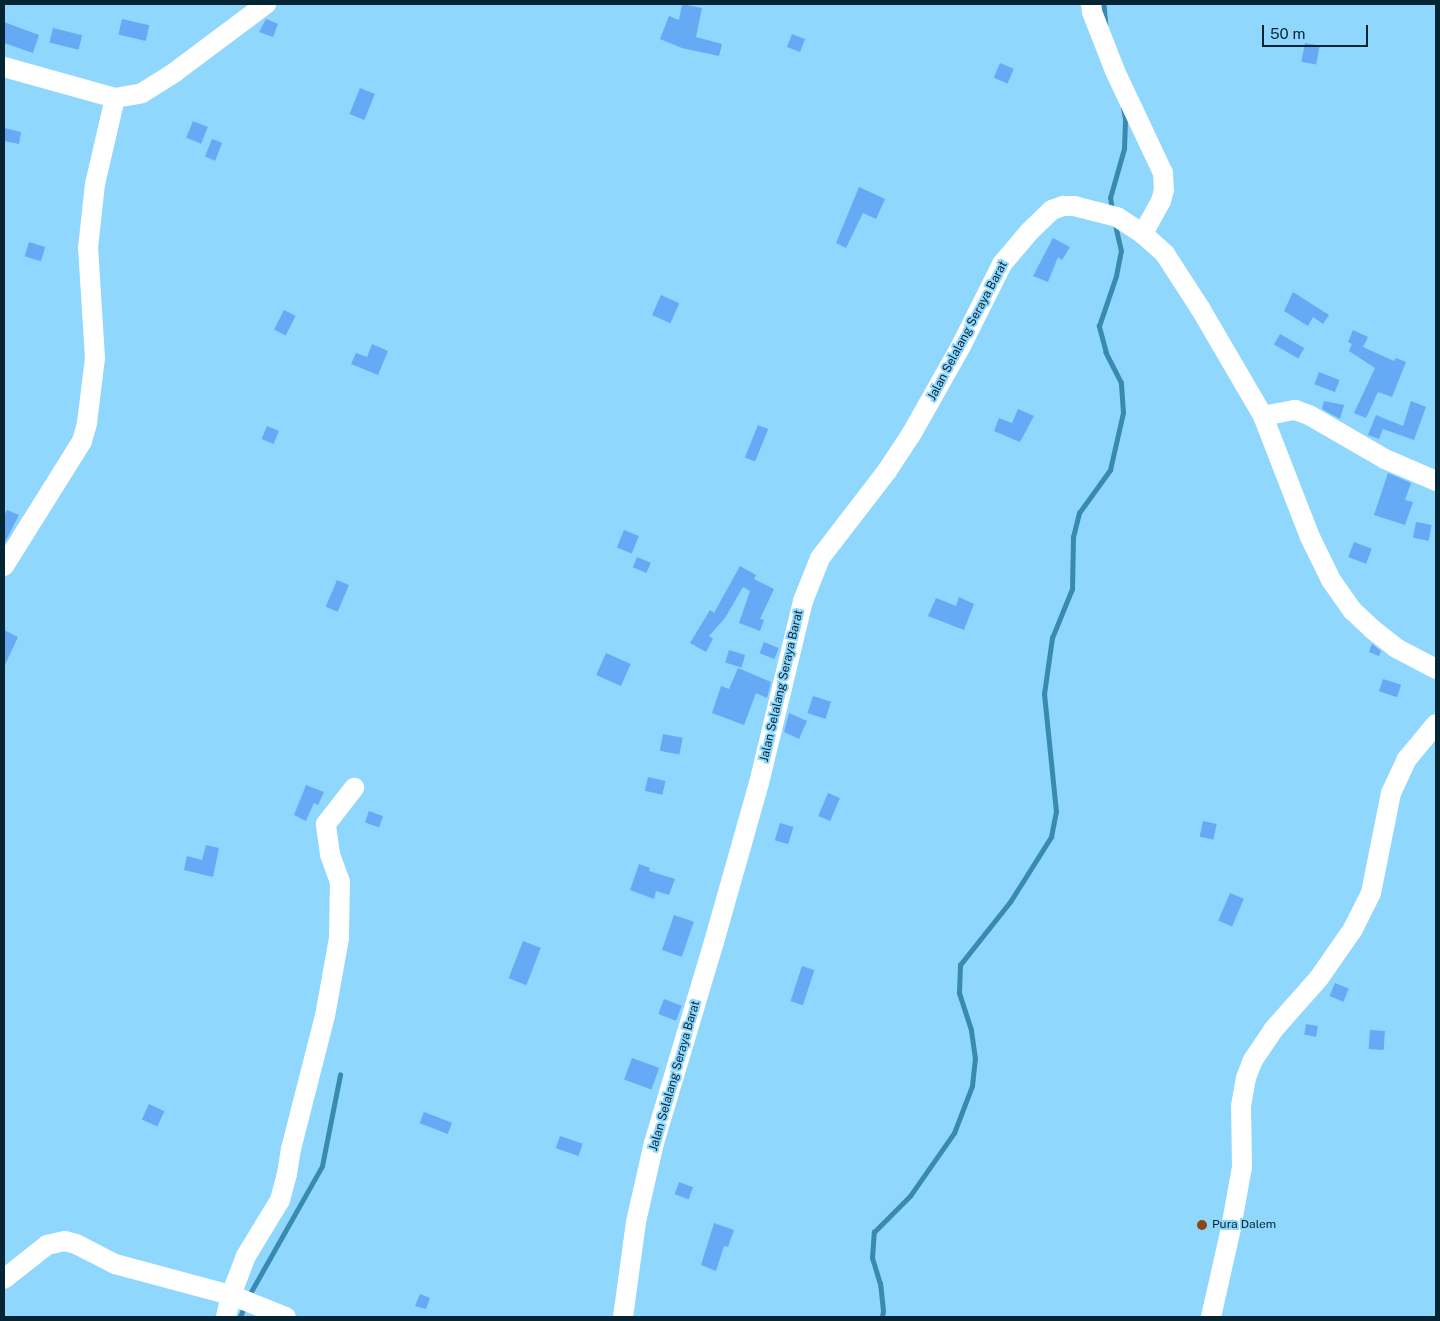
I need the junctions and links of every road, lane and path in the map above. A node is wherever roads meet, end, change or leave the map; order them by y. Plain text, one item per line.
1 (266, 4) edge
2 (1091, 4) edge
3 (4, 67) edge
4 (115, 98) junction
5 (1143, 234) junction
6 (1263, 416) junction
7 (1436, 481) edge
8 (4, 566) edge
9 (1436, 669) edge
10 (1436, 724) edge
11 (354, 788) dead end
12 (4, 1279) edge
13 (231, 1295) junction
14 (226, 1317) edge
15 (286, 1317) edge
16 (624, 1317) edge
17 (1211, 1317) edge

1 - 4 street
2 - 5 street
3 - 4 street
4 - 8 street
5 - 6 street, Jalan Selalang Seraya Barat
5 - 16 street, Jalan Selalang Seraya Barat
6 - 7 street
6 - 9 street, Jalan Selalang Seraya Barat
10 - 17 street
11 - 13 street
12 - 13 street
13 - 14 street
13 - 15 street

